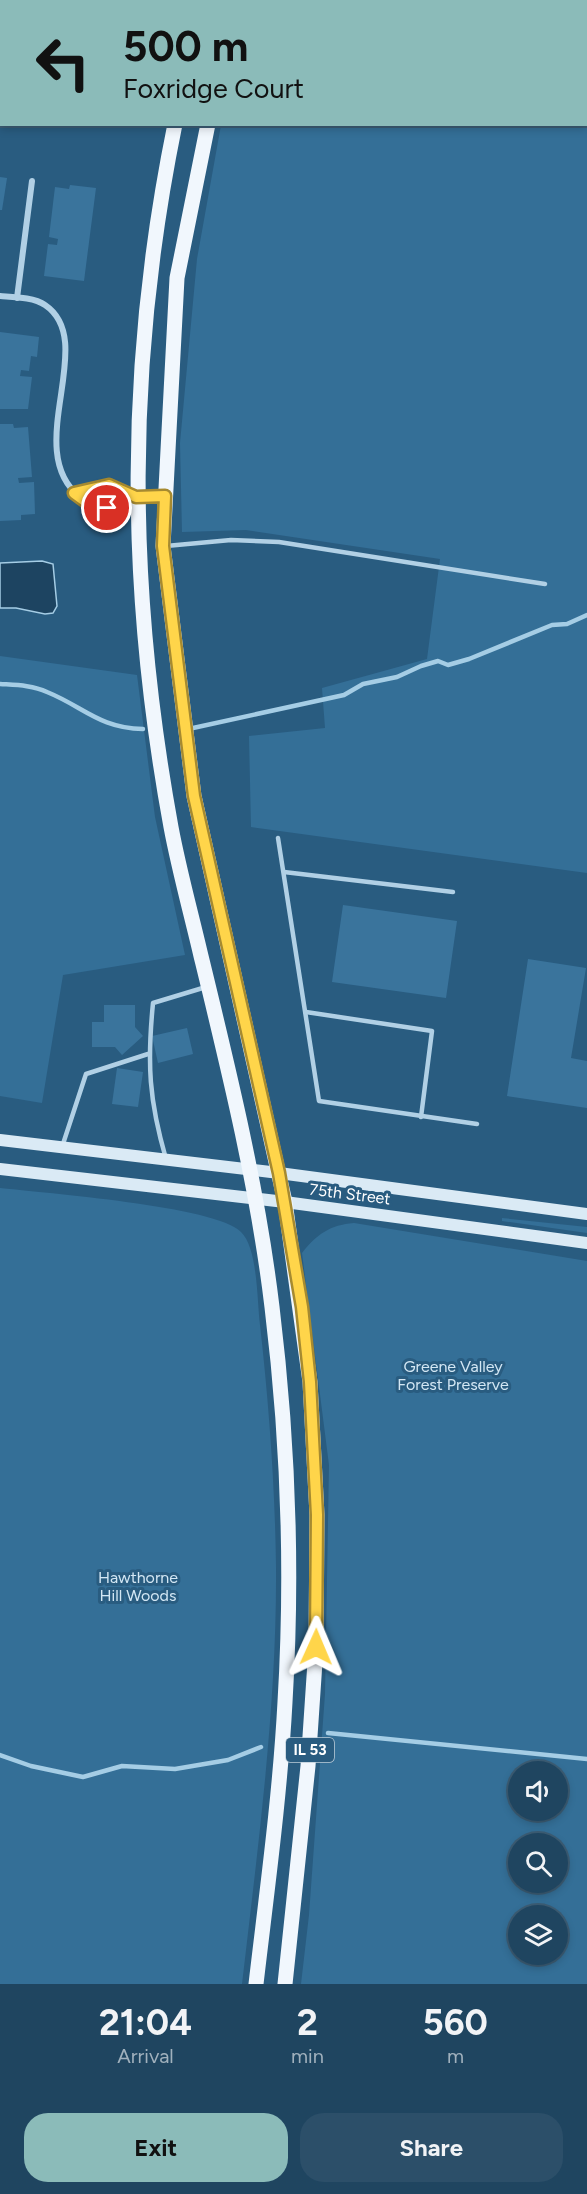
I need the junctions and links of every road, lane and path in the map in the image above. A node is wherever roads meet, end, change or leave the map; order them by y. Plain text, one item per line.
1 (175, 126) edge
2 (208, 126) edge
3 (32, 181) dead end
4 (0, 296) edge
5 (16, 298) junction
6 (74, 493) junction
7 (165, 496) junction
8 (136, 497) junction
9 (163, 546) junction
10 (545, 584) dead end
11 (278, 838) dead end
12 (284, 872) junction
13 (453, 892) dead end
14 (208, 987) junction
15 (306, 1012) junction
16 (148, 1054) junction
17 (421, 1117) junction
18 (477, 1124) dead end
19 (0, 1140) edge
20 (63, 1147) junction
21 (166, 1159) junction
22 (0, 1169) edge
23 (250, 1169) junction
24 (279, 1173) junction
25 (255, 1199) junction
26 (285, 1202) junction
27 (587, 1214) edge
28 (587, 1243) edge
29 (256, 1984) edge
30 (285, 1984) edge

1 - 8 main road, IL 53
2 - 7 main road, IL 53
3 - 5 street
4 - 5 street
5 - 6 street
6 - 8 street
6 - 8 street
7 - 8 lane
7 - 9 main road, IL 53
8 - 14 main road, IL 53
9 - 10 lane
9 - 24 main road, IL 53
11 - 12 lane
12 - 13 lane
12 - 15 lane
14 - 16 lane
14 - 23 main road, IL 53
15 - 17 lane
15 - 17 lane
16 - 20 lane
16 - 21 lane
17 - 18 lane
19 - 20 main road, 75th Street
20 - 21 main road, 75th Street
21 - 23 main road, 75th Street
22 - 25 main road, 75th Street
23 - 24 main road, 75th Street
23 - 25 main road, IL 53
24 - 26 main road, IL 53
24 - 27 main road, 75th Street
25 - 26 main road, 75th Street
25 - 29 main road, IL 53
26 - 28 main road, 75th Street
26 - 30 main road, IL 53

